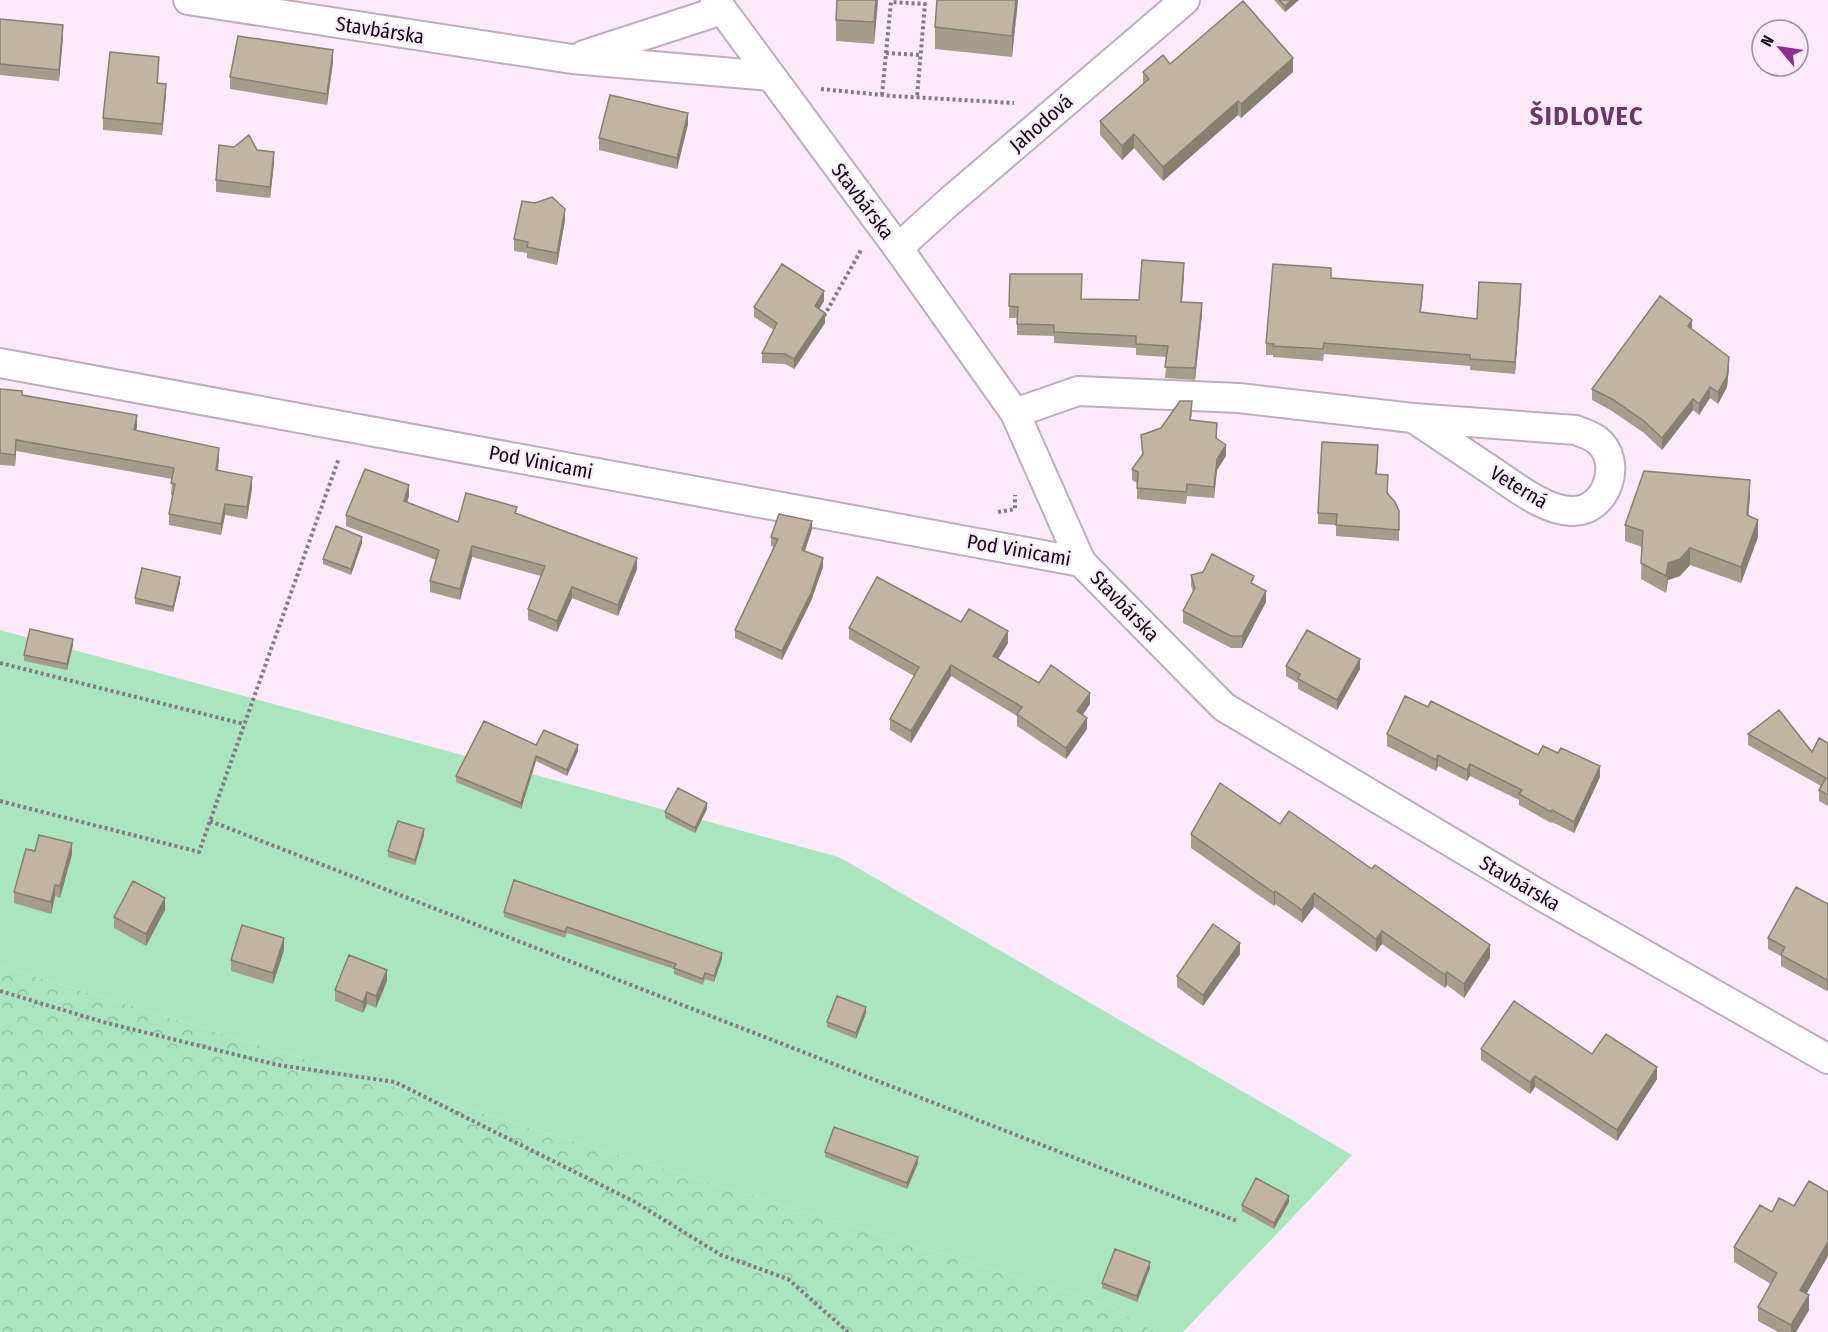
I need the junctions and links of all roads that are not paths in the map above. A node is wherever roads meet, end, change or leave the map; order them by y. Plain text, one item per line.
1 (188, 0) edge
2 (1185, 0) edge
3 (718, 5) edge
4 (572, 59) junction
5 (773, 80) junction
6 (898, 248) junction
7 (0, 363) edge
8 (1015, 413) junction
9 (1413, 418) junction
10 (1082, 562) junction
11 (1828, 1059) edge

1 - 4 street, Stavbárska
2 - 6 street, Jahodová
3 - 4 street, Stavbárska
3 - 5 street
4 - 5 street, Stavbárska
5 - 6 street, Stavbárska
6 - 8 street, Stavbárska
7 - 10 street, Pod Vinicami
8 - 9 street, Veterná
8 - 10 street, Stavbárska
9 - 9 street, Veterná
10 - 11 street, Stavbárska

